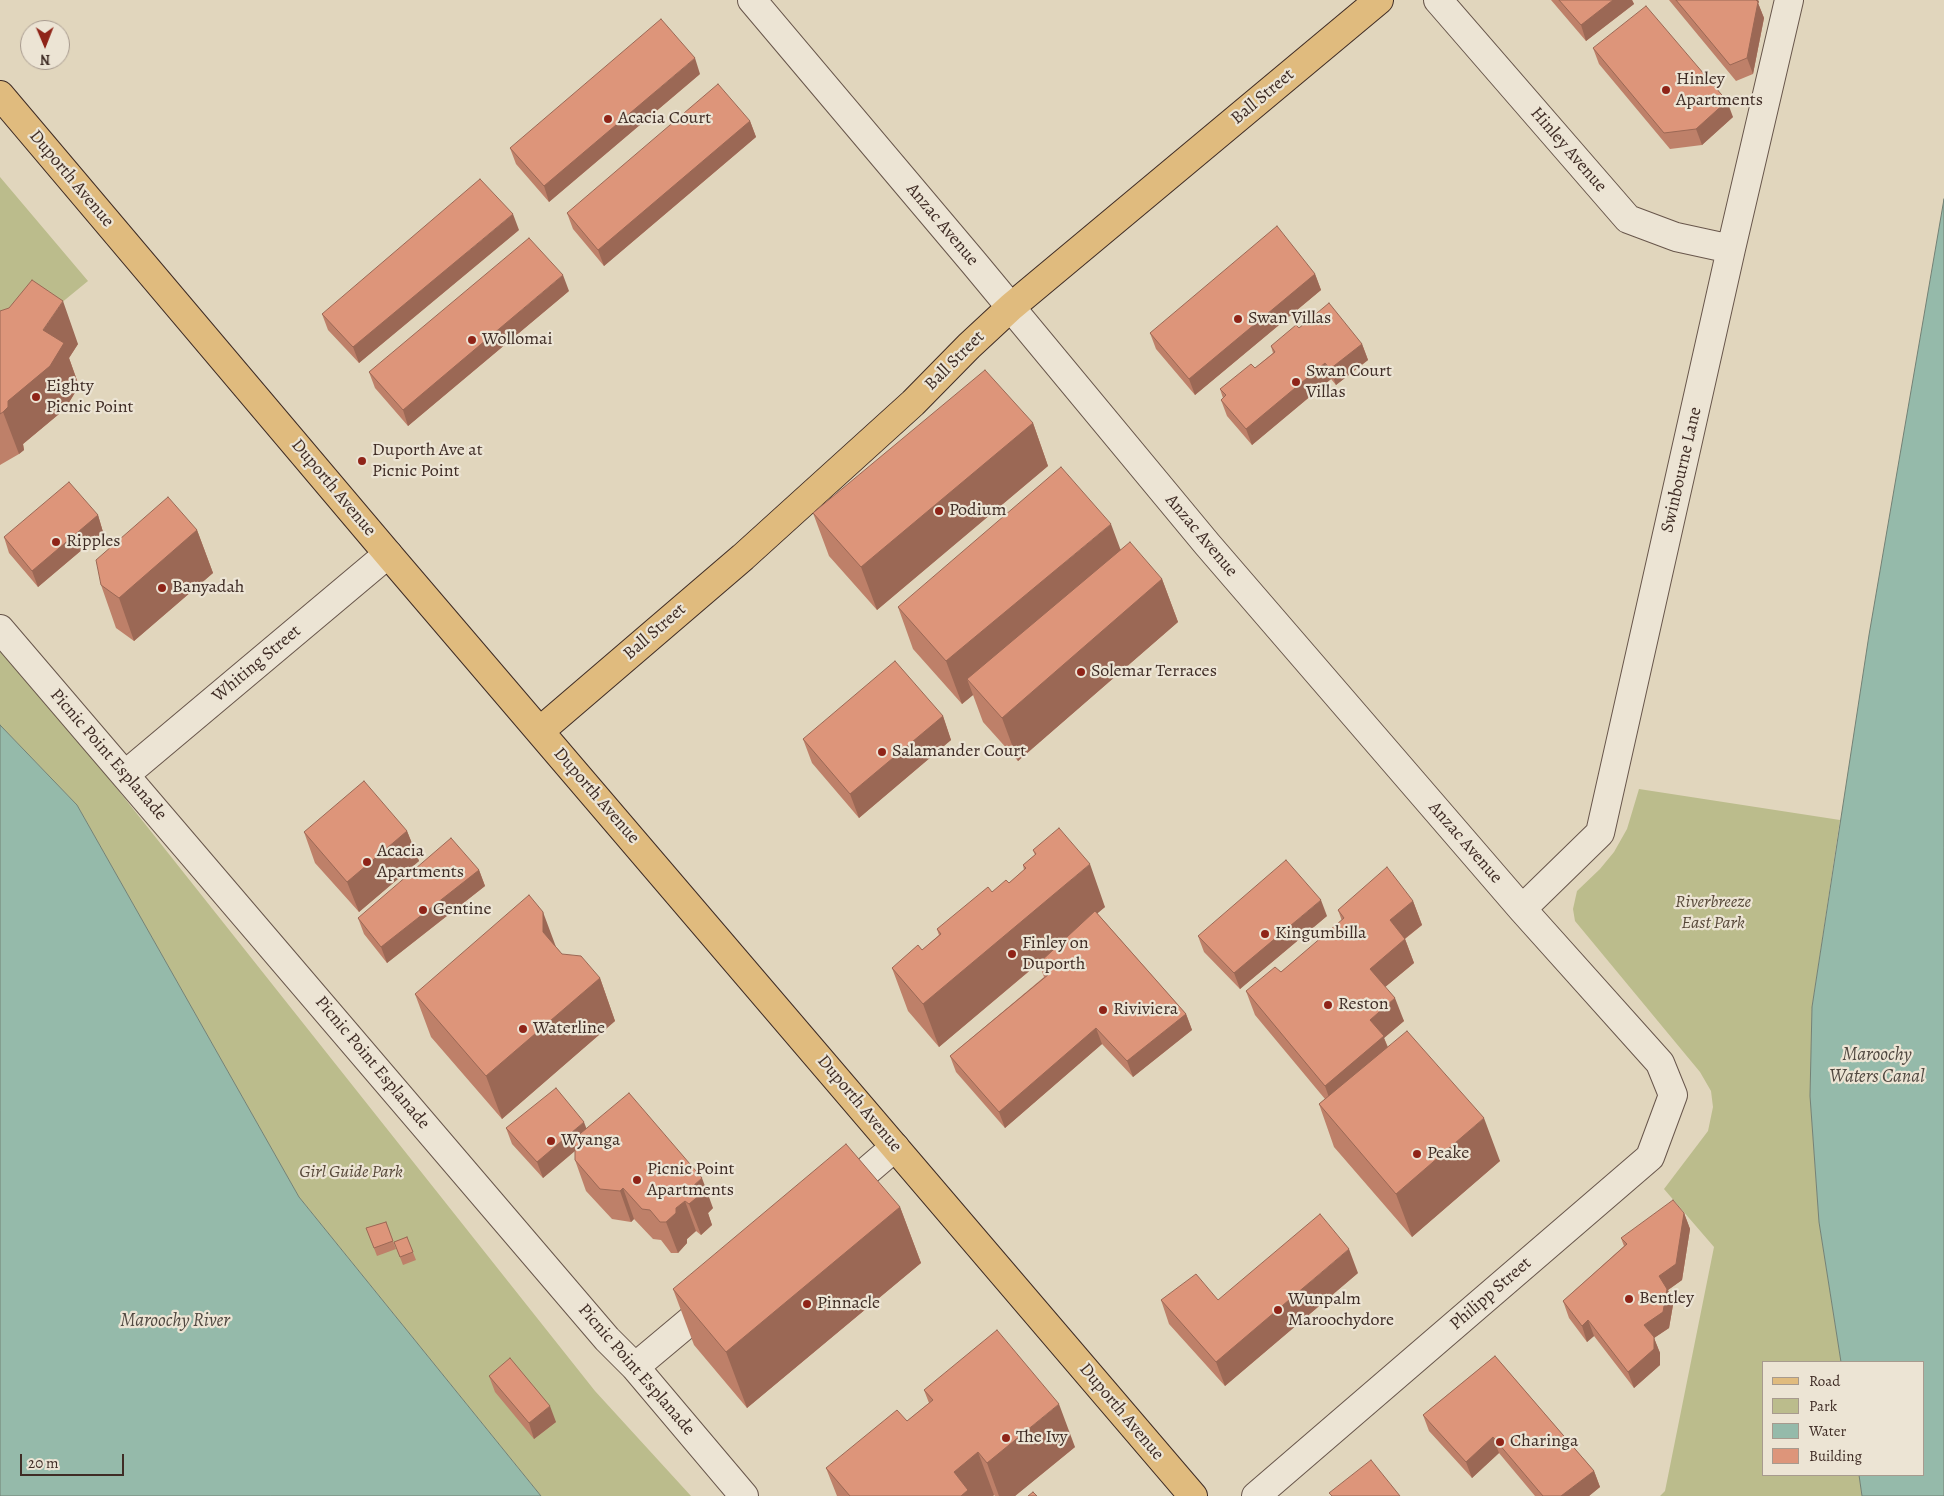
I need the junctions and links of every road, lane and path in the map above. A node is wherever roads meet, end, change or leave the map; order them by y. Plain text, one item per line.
1 (752, 0) edge
2 (1380, 0) edge
3 (1438, 0) edge
4 (1789, 0) edge
5 (0, 95) edge
6 (1731, 249) junction
7 (1011, 307) junction
8 (388, 554) junction
9 (0, 629) edge
10 (540, 731) junction
11 (126, 774) junction
12 (1522, 909) junction
13 (1660, 1063) joint
14 (895, 1147) junction
15 (820, 1212) edge
16 (736, 1282) edge
17 (635, 1366) junction
18 (744, 1496) edge
19 (1193, 1496) edge
20 (1256, 1496) edge

1 - 7 street, Anzac Avenue
2 - 7 main road, Ball Street
3 - 6 street, Hinley Avenue
4 - 6 street, Swinbourne Lane
5 - 8 main road, Duporth Avenue
6 - 12 street, Swinbourne Lane
7 - 10 main road, Ball Street
7 - 12 street, Anzac Avenue
8 - 10 main road, Duporth Avenue
8 - 11 street, Whiting Street
9 - 11 street, Picnic Point Esplanade
10 - 14 main road, Duporth Avenue
11 - 17 street, Picnic Point Esplanade
12 - 13 street, Anzac Avenue
13 - 20 street, Philipp Street
14 - 15 street
14 - 19 main road, Duporth Avenue
16 - 17 street
17 - 18 street, Picnic Point Esplanade

